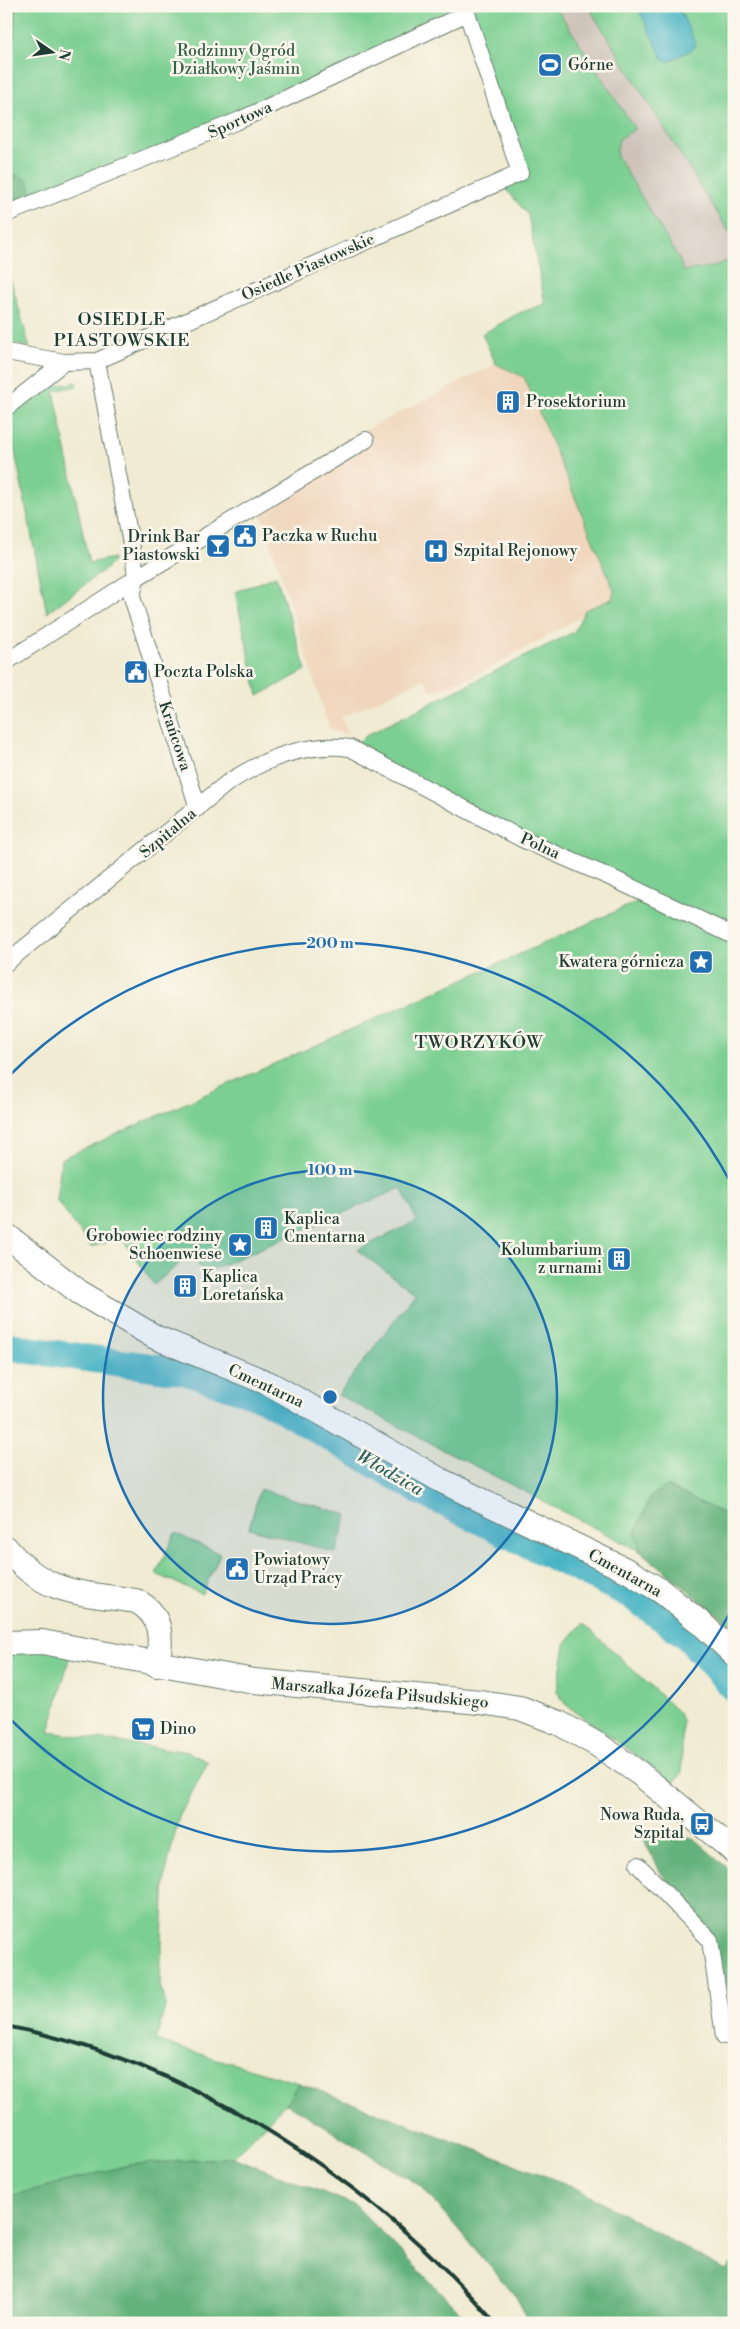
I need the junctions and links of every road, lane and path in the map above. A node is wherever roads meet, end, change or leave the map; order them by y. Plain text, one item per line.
1 (520, 173) joint
2 (6, 214) edge
3 (6, 352) edge
4 (97, 361) junction
5 (64, 362) junction
6 (6, 408) edge
7 (366, 440) dead end
8 (136, 578) junction
9 (6, 662) edge
10 (350, 748) joint
11 (198, 808) junction
12 (734, 936) edge
13 (6, 963) edge
14 (6, 1235) edge
15 (6, 1548) edge
16 (6, 1643) edge
17 (734, 1654) edge
18 (157, 1665) junction
19 (725, 1844) edge
20 (638, 1865) dead end
21 (724, 2036) dead end

1 - 2 street, Sportowa
1 - 4 street, Osiedle Piastowskie
3 - 5 street, Osiedle Piastowskie
4 - 5 street, Osiedle Piastowskie
4 - 8 street
5 - 6 street
7 - 8 street
8 - 9 street
8 - 11 street, Krańcowa
10 - 11 street, Szpitalna
10 - 12 street, Polna
11 - 13 street, Szpitalna
14 - 17 street, Cmentarna
15 - 18 street
16 - 18 street, Marszałka Józefa Piłsudskiego
18 - 19 street, Marszałka Józefa Piłsudskiego
20 - 21 street

